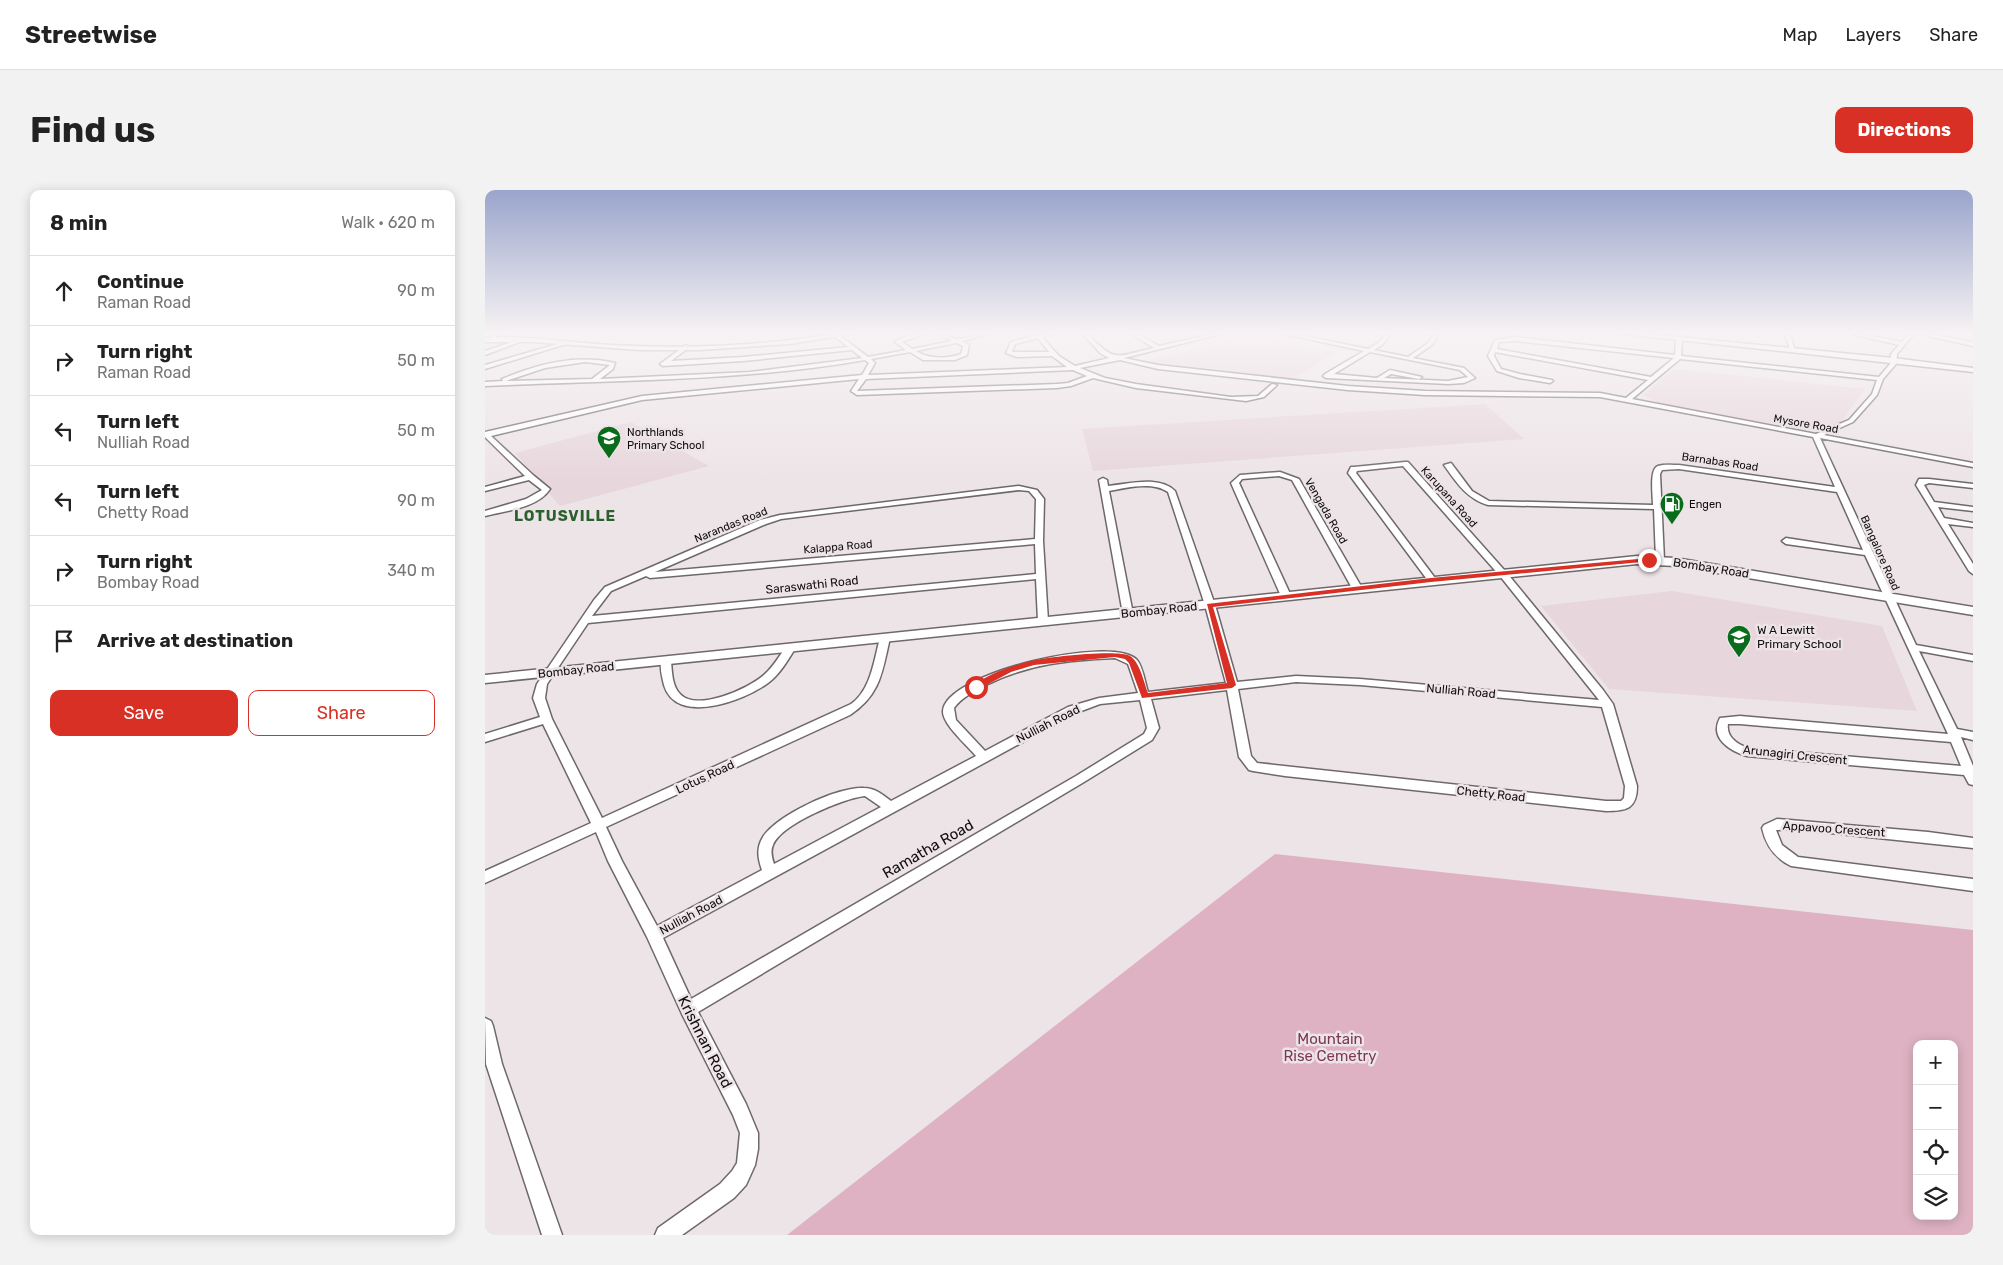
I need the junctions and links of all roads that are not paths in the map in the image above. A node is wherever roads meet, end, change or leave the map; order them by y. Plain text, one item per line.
1 (497, 383) joint
2 (505, 383) edge
3 (802, 383) edge
4 (860, 383) edge
5 (1075, 383) edge
6 (1127, 383) edge
7 (1264, 383) edge
8 (1298, 383) edge
9 (1320, 383) edge
10 (1648, 383) edge
11 (1879, 383) edge
12 (485, 384) edge
13 (1274, 384) junction
14 (1318, 385) junction
15 (1630, 400) junction
16 (486, 435) edge
17 (1816, 436) junction
18 (1448, 465) dead end
19 (1973, 465) edge
20 (530, 477) junction
21 (1973, 486) edge
22 (485, 489) edge
23 (1841, 490) junction
24 (1931, 504) junction
25 (1658, 507) junction
26 (1973, 509) edge
27 (485, 514) edge
28 (1941, 520) junction
29 (1973, 525) edge
30 (1039, 541) junction
31 (1786, 541) dead end
32 (1960, 549) junction
33 (1973, 552) edge
34 (1868, 553) junction
35 (1660, 560) junction
36 (1973, 571) edge
37 (1503, 574) junction
38 (638, 576) junction
39 (1041, 576) junction
40 (1431, 580) junction
41 (1357, 588) junction
42 (1286, 596) junction
43 (1887, 597) junction
44 (1209, 605) junction
45 (1973, 611) edge
46 (1128, 614) junction
47 (586, 620) junction
48 (1043, 621) junction
49 (885, 638) junction
50 (1912, 647) junction
51 (791, 648) junction
52 (1973, 658) edge
53 (666, 661) junction
54 (551, 672) junction
55 (485, 679) edge
56 (1232, 685) junction
57 (1145, 696) junction
58 (1607, 704) junction
59 (547, 719) junction
60 (1955, 736) junction
61 (1973, 736) edge
62 (485, 738) edge
63 (985, 758) junction
64 (1971, 776) edge
65 (891, 808) junction
66 (599, 825) junction
67 (1973, 843) edge
68 (770, 872) junction
69 (485, 878) edge
70 (1973, 885) edge
71 (654, 935) junction
72 (687, 1009) junction
73 (485, 1026) edge
74 (490, 1067) edge
75 (552, 1235) edge
76 (665, 1235) edge

1 - 2 street
1 - 12 street
3 - 16 street
4 - 5 street
6 - 13 street
7 - 13 street, Mysore Road
8 - 14 street, Mysore Road
9 - 14 street
10 - 15 street
11 - 17 street
13 - 15 street, Mysore Road
14 - 15 street, Mysore Road
15 - 17 street, Mysore Road
16 - 20 street
17 - 19 street, Mysore Road
17 - 23 street, Bangalore Road
18 - 25 street
20 - 22 street
20 - 27 street
21 - 24 street
23 - 25 street, Barnabas Road
23 - 34 street, Bangalore Road
24 - 26 street
24 - 28 street
25 - 35 street, Barnabas Road
28 - 29 street
28 - 32 street
30 - 38 street, Kalappa Road
30 - 38 street, Narandas Road
30 - 39 street
31 - 34 street
32 - 33 street
32 - 36 street
34 - 43 street, Bangalore Road
35 - 37 street, Bombay Road
35 - 43 street, Bombay Road
37 - 40 street, Bombay Road
37 - 40 street, Karupana Road
37 - 58 street, Chetty Road
38 - 47 street, Narandas Road
39 - 47 street, Saraswathi Road
39 - 48 street
40 - 41 street, Bombay Road
41 - 42 street, Bombay Road
41 - 42 street, Vengada Road
42 - 44 street, Bombay Road
43 - 45 street, Bombay Road
43 - 50 street, Bangalore Road
44 - 46 street, Bombay Road
44 - 46 street, Chetty Road
44 - 56 street, Chetty Road
46 - 48 street, Bombay Road
47 - 54 street, Narandas Road
48 - 49 street, Bombay Road
49 - 51 street, Bombay Road
49 - 66 street, Lotus Road
50 - 52 street
50 - 60 street, Bangalore Road
51 - 53 street, Bombay Road
51 - 53 street
53 - 54 street, Bombay Road
54 - 55 street, Bombay Road
54 - 59 street, Narandas Road
56 - 57 street, Nulliah Road
56 - 58 street, Nulliah Road
56 - 58 street, Chetty Road
57 - 63 street, Nulliah Road
57 - 63 street
57 - 72 street, Ramatha Road
59 - 62 street
59 - 66 street, Krishnan Road
60 - 61 street
60 - 64 street, Bangalore Road
60 - 64 street, Arunagiri Crescent
63 - 65 street, Nulliah Road
65 - 68 street, Nulliah Road
65 - 68 street
66 - 69 street, Lotus Road
66 - 71 street, Krishnan Road
67 - 70 street, Appavoo Crescent
68 - 71 street, Nulliah Road
71 - 72 street, Krishnan Road
72 - 76 street, Krishnan Road
73 - 74 street
74 - 75 street

